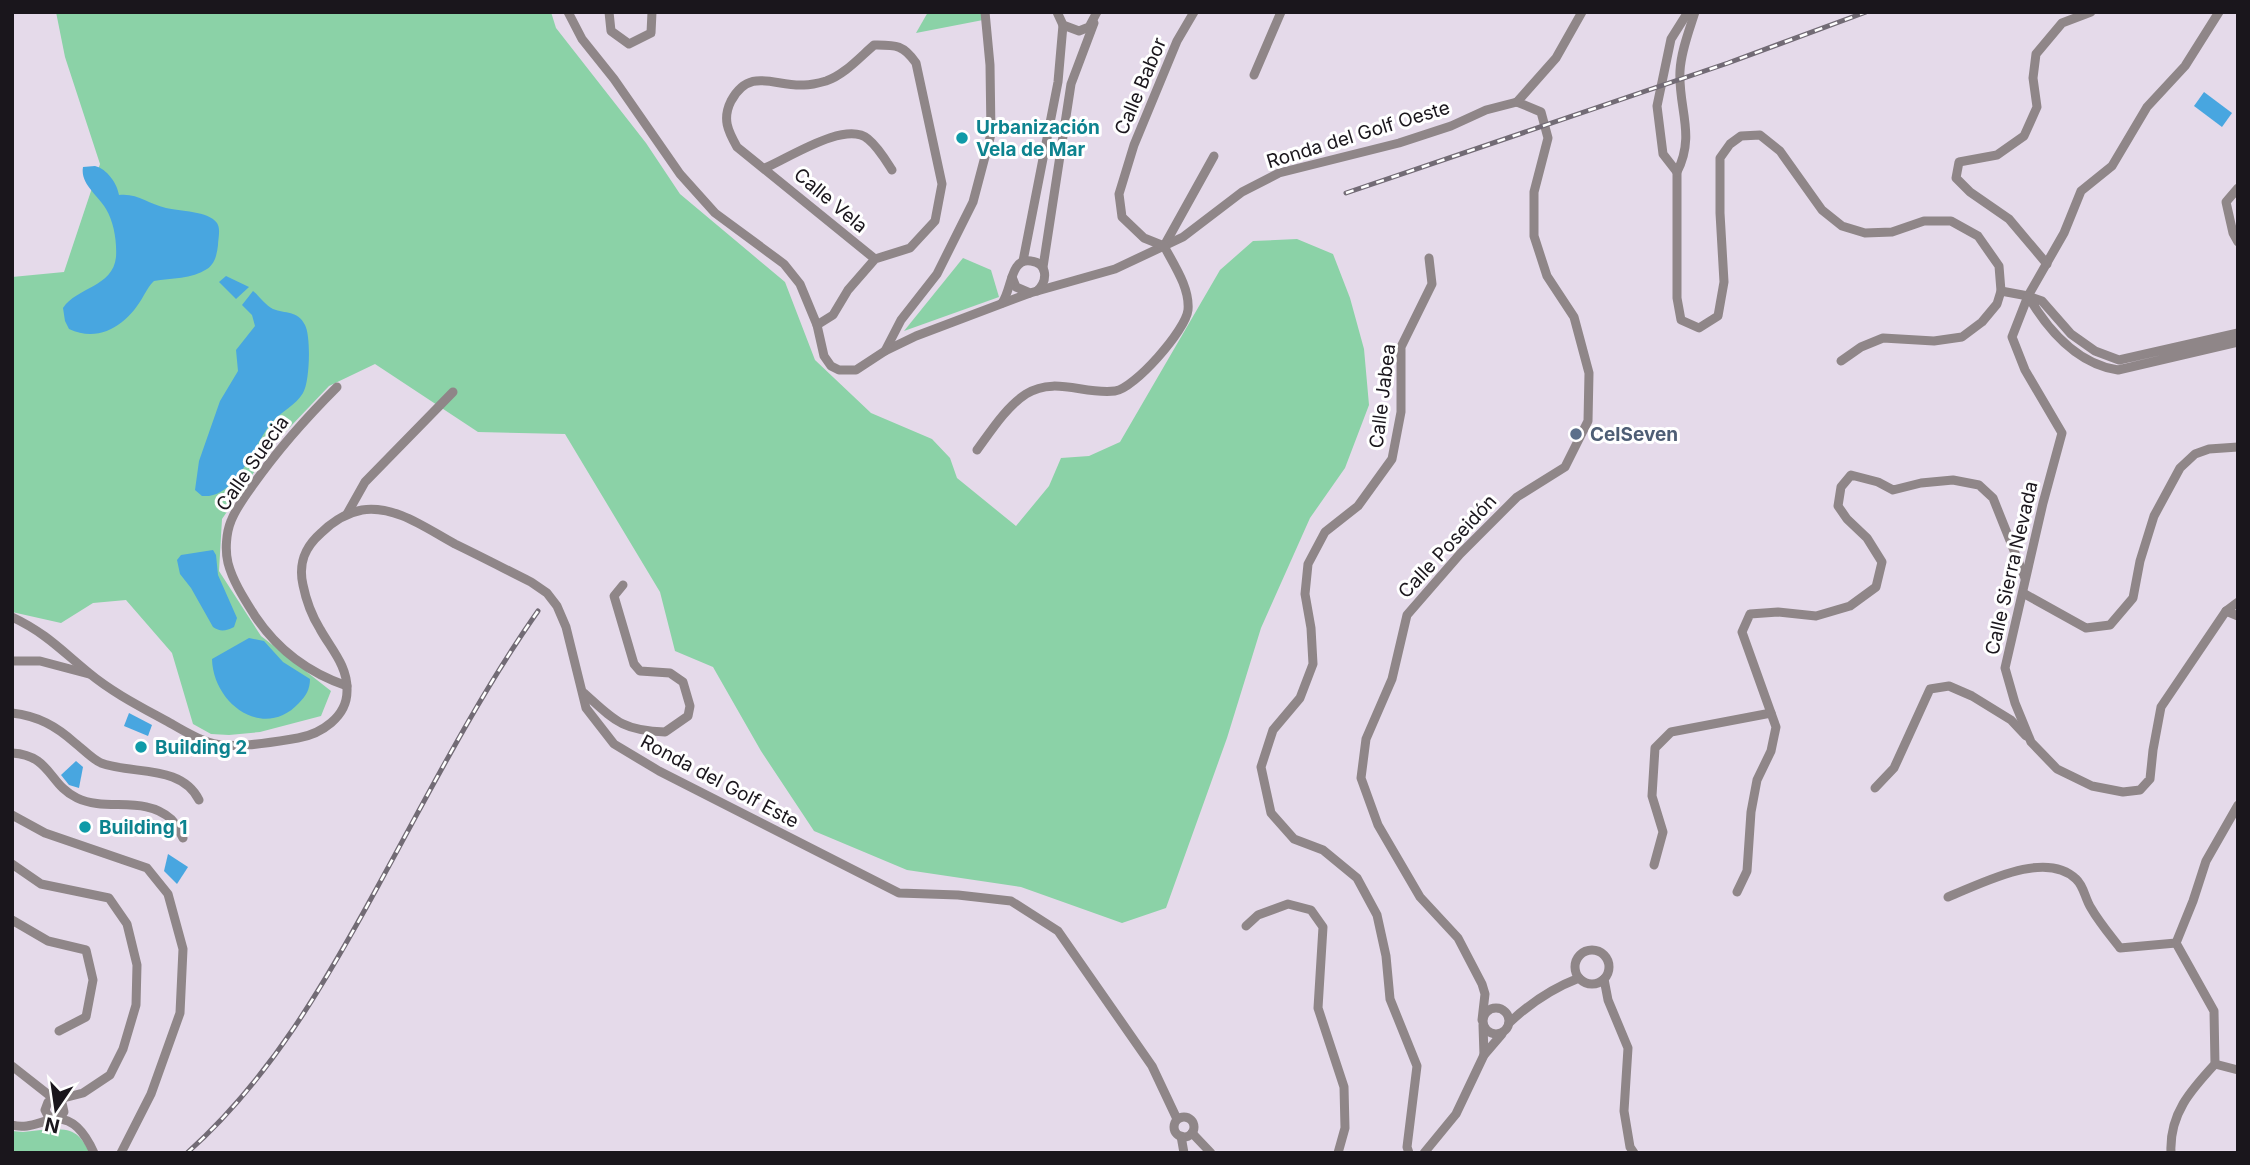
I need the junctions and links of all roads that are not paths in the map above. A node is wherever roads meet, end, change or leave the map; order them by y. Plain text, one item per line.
1 (568, 12) edge
2 (609, 12) edge
3 (652, 12) edge
4 (985, 12) edge
5 (1057, 12) edge
6 (1194, 12) edge
7 (1282, 12) edge
8 (1582, 12) edge
9 (1688, 12) edge
10 (1695, 12) edge
11 (2091, 12) edge
12 (2219, 12) edge
13 (1096, 16) edge
14 (1063, 25) junction
15 (1254, 75) dead end
16 (1517, 102) junction
17 (1214, 156) dead end
18 (765, 168) junction
19 (892, 170) dead end
20 (1677, 172) junction
21 (2238, 188) edge
22 (2238, 242) edge
23 (1164, 246) junction
24 (1429, 258) dead end
25 (875, 260) junction
26 (1023, 261) junction
27 (2047, 264) junction
28 (1044, 272) junction
29 (1012, 277) junction
30 (1066, 283) junction
31 (2000, 291) junction
32 (1032, 292) junction
33 (2028, 296) junction
34 (1000, 304) junction
35 (817, 325) junction
36 (2238, 333) edge
37 (2238, 342) edge
38 (885, 351) junction
39 (1841, 361) dead end
40 (337, 387) dead end
41 (453, 392) dead end
42 (2238, 447) edge
43 (977, 450) dead end
44 (347, 514) junction
45 (2025, 578) junction
46 (623, 585) dead end
47 (2022, 593) junction
48 (2238, 603) edge
49 (2226, 611) junction
50 (2238, 616) edge
51 (12, 617) edge
52 (12, 661) edge
53 (90, 675) junction
54 (347, 686) junction
55 (582, 692) junction
56 (12, 713) edge
57 (1771, 713) junction
58 (2031, 742) junction
59 (12, 753) edge
60 (1875, 788) dead end
61 (199, 800) dead end
62 (2238, 805) edge
63 (12, 815) edge
64 (183, 838) dead end
65 (12, 864) edge
66 (1654, 865) dead end
67 (1737, 892) dead end
68 (1948, 897) dead end
69 (12, 920) edge
70 (1246, 926) dead end
71 (2176, 943) junction
72 (1577, 974) junction
73 (1604, 979) junction
74 (1591, 984) junction
75 (1485, 994) junction
76 (1608, 1000) junction
77 (1503, 1011) junction
78 (1521, 1012) junction
79 (1483, 1022) junction
80 (1509, 1023) junction
81 (59, 1031) dead end
82 (1502, 1034) junction
83 (1484, 1055) junction
84 (2215, 1064) junction
85 (12, 1066) edge
86 (2238, 1070) edge
87 (54, 1099) junction
88 (54, 1118) junction
89 (1177, 1119) junction
90 (12, 1125) edge
91 (1192, 1133) junction
92 (1181, 1136) junction
93 (94, 1153) edge
94 (121, 1153) edge
95 (1184, 1153) edge
96 (1211, 1153) edge
97 (1338, 1153) edge
98 (1409, 1153) edge
99 (1424, 1153) edge
100 (1633, 1153) edge
101 (2171, 1153) edge

1 - 35 street, Ronda del Golf Oeste
2 - 3 street
4 - 38 street
5 - 14 street
6 - 23 street, Calle Babor
7 - 15 street
8 - 16 street
9 - 20 street
10 - 20 street
11 - 27 street
12 - 27 street, Calle Sierra Nevada
13 - 14 street
13 - 28 street
14 - 26 street
16 - 23 street, Ronda del Golf Oeste
16 - 75 street, Calle Poseidón
17 - 23 street
18 - 19 street, Calle Vela
18 - 25 street, Calle Vela
18 - 25 street, Calle Vela
20 - 31 street
21 - 22 street
23 - 30 street, Ronda del Golf Oeste
23 - 43 street
24 - 98 street, Calle Jabea
25 - 35 street, Calle Vela
26 - 28 street
26 - 29 street
27 - 33 street, Calle Sierra Nevada
28 - 30 street
28 - 32 street
29 - 32 street
29 - 34 street
30 - 32 street, Ronda del Golf Oeste
31 - 33 street
31 - 39 street
32 - 34 street, Ronda del Golf Oeste
33 - 36 street
33 - 37 street
33 - 45 street, Calle Sierra Nevada
34 - 38 street, Ronda del Golf Oeste
35 - 38 street, Ronda del Golf Oeste
40 - 54 street, Calle Suecia
41 - 44 street
42 - 47 street
44 - 54 street
44 - 55 street, Ronda del Golf Este
45 - 47 street, Calle Sierra Nevada
45 - 57 street
46 - 55 street
47 - 58 street, Calle Sierra Nevada
48 - 49 street
49 - 50 street
49 - 58 street, Calle Sierra Nevada
51 - 53 street
52 - 53 street
53 - 54 street
55 - 89 street, Ronda del Golf Este
56 - 61 street
57 - 66 street
57 - 67 street
58 - 60 street
59 - 64 street
62 - 71 street
63 - 94 street
65 - 87 street
68 - 71 street
69 - 81 street
70 - 97 street
71 - 84 street
72 - 73 street
72 - 74 street
72 - 78 street
73 - 74 street
73 - 76 street
74 - 76 street
75 - 77 street, Calle Poseidón
75 - 79 street
76 - 100 street
77 - 78 street
77 - 79 street
77 - 80 street
78 - 80 street
79 - 82 street
79 - 83 street
80 - 82 street
82 - 83 street
83 - 99 street
84 - 86 street
84 - 101 street
85 - 87 street
87 - 88 street
88 - 90 street
88 - 93 street
89 - 91 street
89 - 92 street
91 - 92 street
91 - 96 street
92 - 95 street

